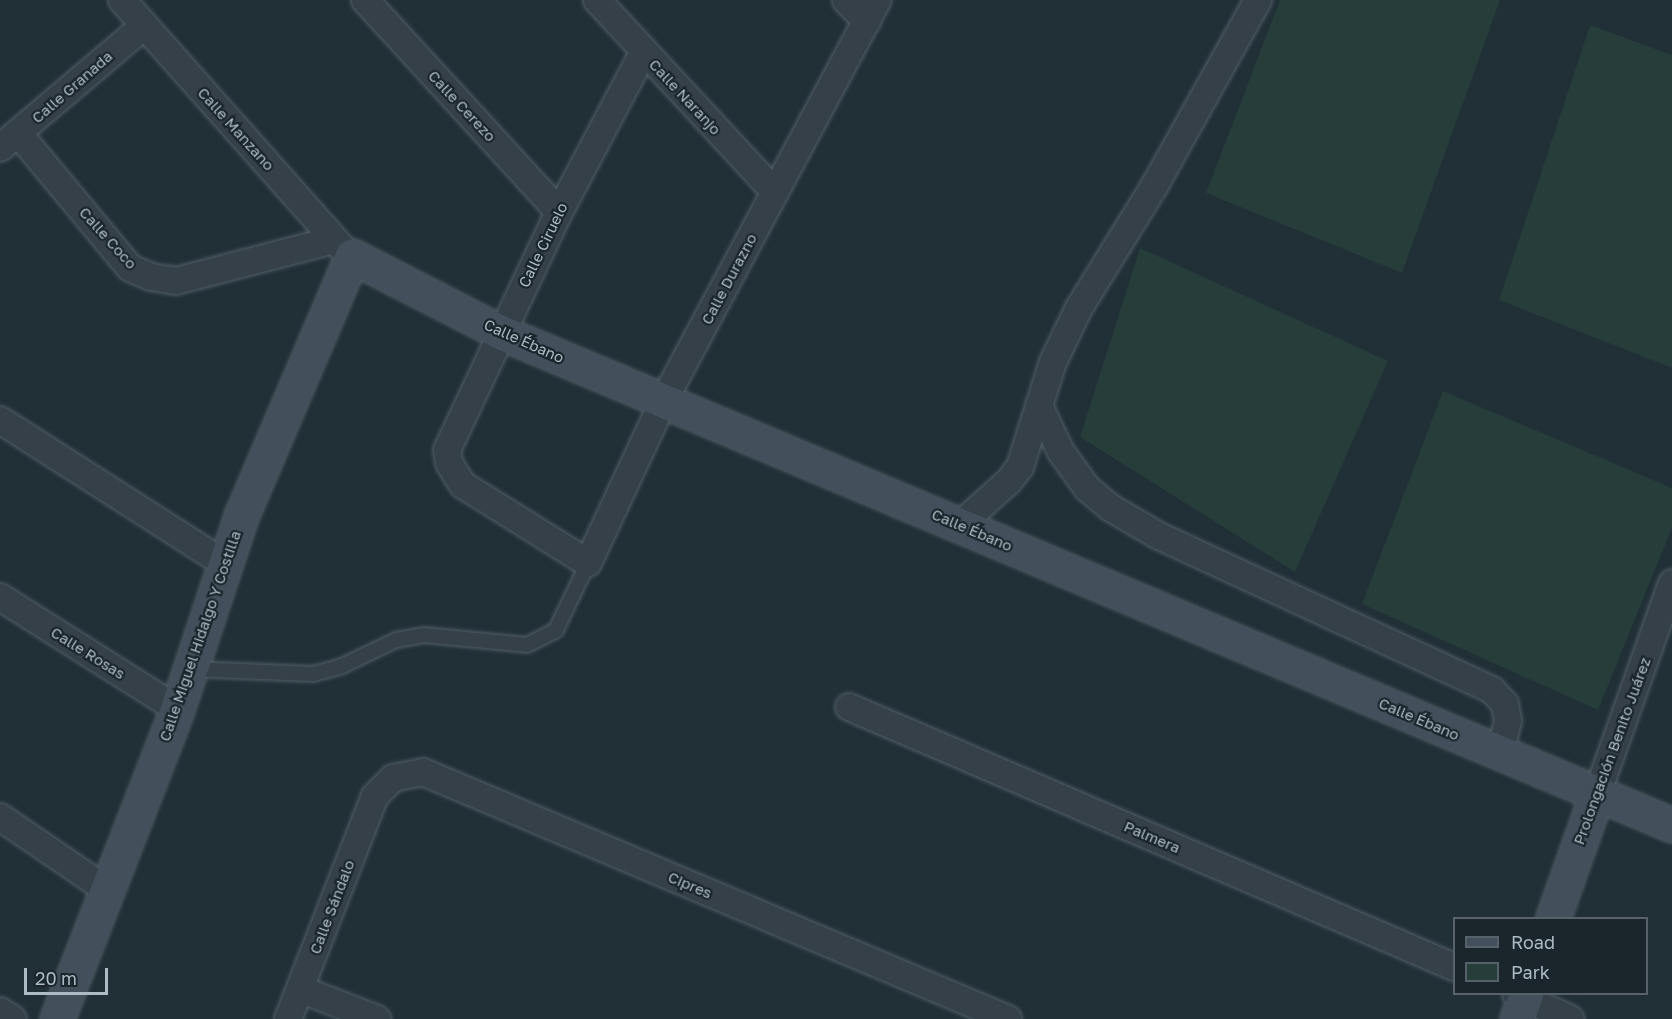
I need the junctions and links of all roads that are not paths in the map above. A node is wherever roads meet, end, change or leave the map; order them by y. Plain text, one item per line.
1 (122, 0) edge
2 (365, 0) edge
3 (597, 0) edge
4 (846, 0) edge
5 (878, 0) edge
6 (1258, 0) edge
7 (867, 22) junction
8 (144, 26) junction
9 (643, 53) junction
10 (9, 141) edge
11 (775, 192) junction
12 (559, 212) junction
13 (342, 248) junction
14 (500, 332) junction
15 (664, 400) junction
16 (1039, 406) junction
17 (0, 420) edge
18 (960, 525) junction
19 (224, 563) junction
20 (588, 563) junction
21 (1672, 583) edge
22 (0, 597) edge
23 (190, 669) junction
24 (849, 707) dead end
25 (177, 709) junction
26 (1500, 753) junction
27 (1597, 794) junction
28 (375, 796) joint
29 (0, 817) edge
30 (1672, 825) edge
31 (107, 890) junction
32 (1553, 917) edge
33 (1453, 966) edge
34 (300, 989) junction
35 (1521, 1001) edge
36 (0, 1011) edge
37 (13, 1019) edge
38 (57, 1019) edge
39 (288, 1019) edge
40 (377, 1019) edge
41 (1008, 1019) edge
42 (1570, 1019) edge

1 - 8 street, Calle Manzano
2 - 12 street, Calle Cerezo
3 - 9 street, Calle Naranjo
4 - 7 street
5 - 7 street, Calle Durazno
6 - 16 street
7 - 11 street, Calle Durazno
8 - 10 street, Calle Granada
8 - 13 street, Calle Manzano
9 - 11 street, Calle Naranjo
9 - 12 street, Calle Ciruelo
10 - 13 street, Calle Coco
11 - 15 street, Calle Durazno
12 - 14 street, Calle Ciruelo
13 - 14 street, Calle Ébano
13 - 19 street, Calle Miguel Hidalgo Y Costilla
14 - 15 street, Calle Ébano
14 - 20 street, Calle Ciruelo
15 - 18 street, Calle Ébano
15 - 20 street, Calle Durazno
16 - 18 street
16 - 26 street
17 - 19 street
18 - 26 street, Calle Ébano
19 - 23 street, Calle Miguel Hidalgo Y Costilla
20 - 23 lane
21 - 27 street, Prolongación Benito Juárez
22 - 25 street, Calle Rosas
23 - 25 street, Calle Miguel Hidalgo Y Costilla
24 - 33 street, Palmera
25 - 31 street, Calle Miguel Hidalgo Y Costilla
26 - 27 street, Calle Ébano
27 - 30 street, Calle Ébano
27 - 32 street, Prolongación Benito Juárez
28 - 34 street, Calle Sándalo
28 - 41 street, Cipres
29 - 31 street
31 - 38 street, Calle Miguel Hidalgo Y Costilla
34 - 39 street, Calle Sándalo
34 - 40 street
35 - 42 street
36 - 37 street

